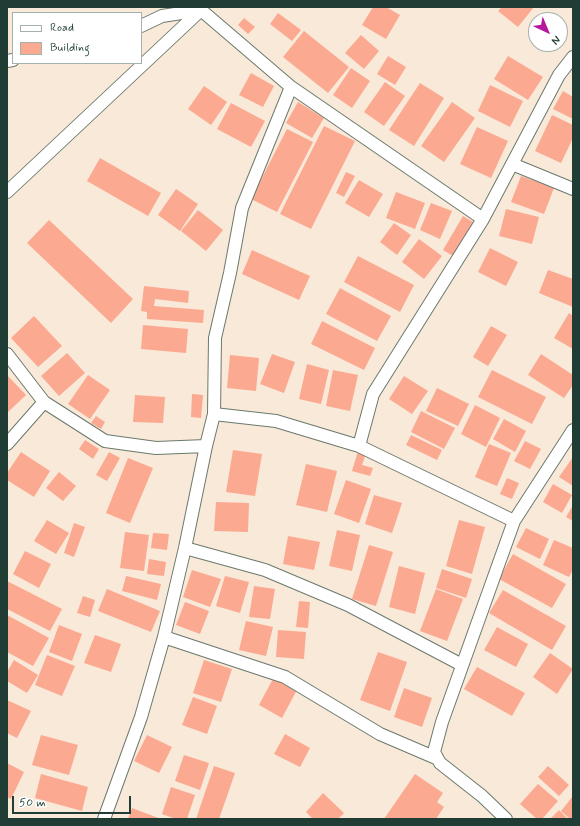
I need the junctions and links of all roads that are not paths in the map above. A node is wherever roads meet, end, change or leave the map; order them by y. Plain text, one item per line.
1 (203, 8) edge
2 (142, 26) edge
3 (573, 57) edge
4 (291, 87) junction
5 (512, 164) junction
6 (573, 189) edge
7 (7, 192) edge
8 (483, 219) junction
9 (7, 354) edge
10 (44, 402) junction
11 (214, 414) junction
12 (573, 430) edge
13 (7, 444) edge
14 (206, 446) junction
15 (359, 446) junction
16 (514, 521) junction
17 (186, 548) junction
18 (164, 637) junction
19 (462, 665) junction
20 (436, 758) junction
21 (104, 819) edge
22 (506, 819) edge

1 - 2 street
1 - 4 street
1 - 7 street
3 - 5 street
4 - 8 street
4 - 11 street
5 - 6 street
5 - 8 street
8 - 15 street
9 - 10 street
10 - 13 street
10 - 14 street
11 - 14 street
11 - 15 street
12 - 16 street
14 - 17 street
15 - 16 street
16 - 19 street
17 - 18 street
17 - 19 street
18 - 20 street
18 - 21 street
19 - 20 street
20 - 22 street

